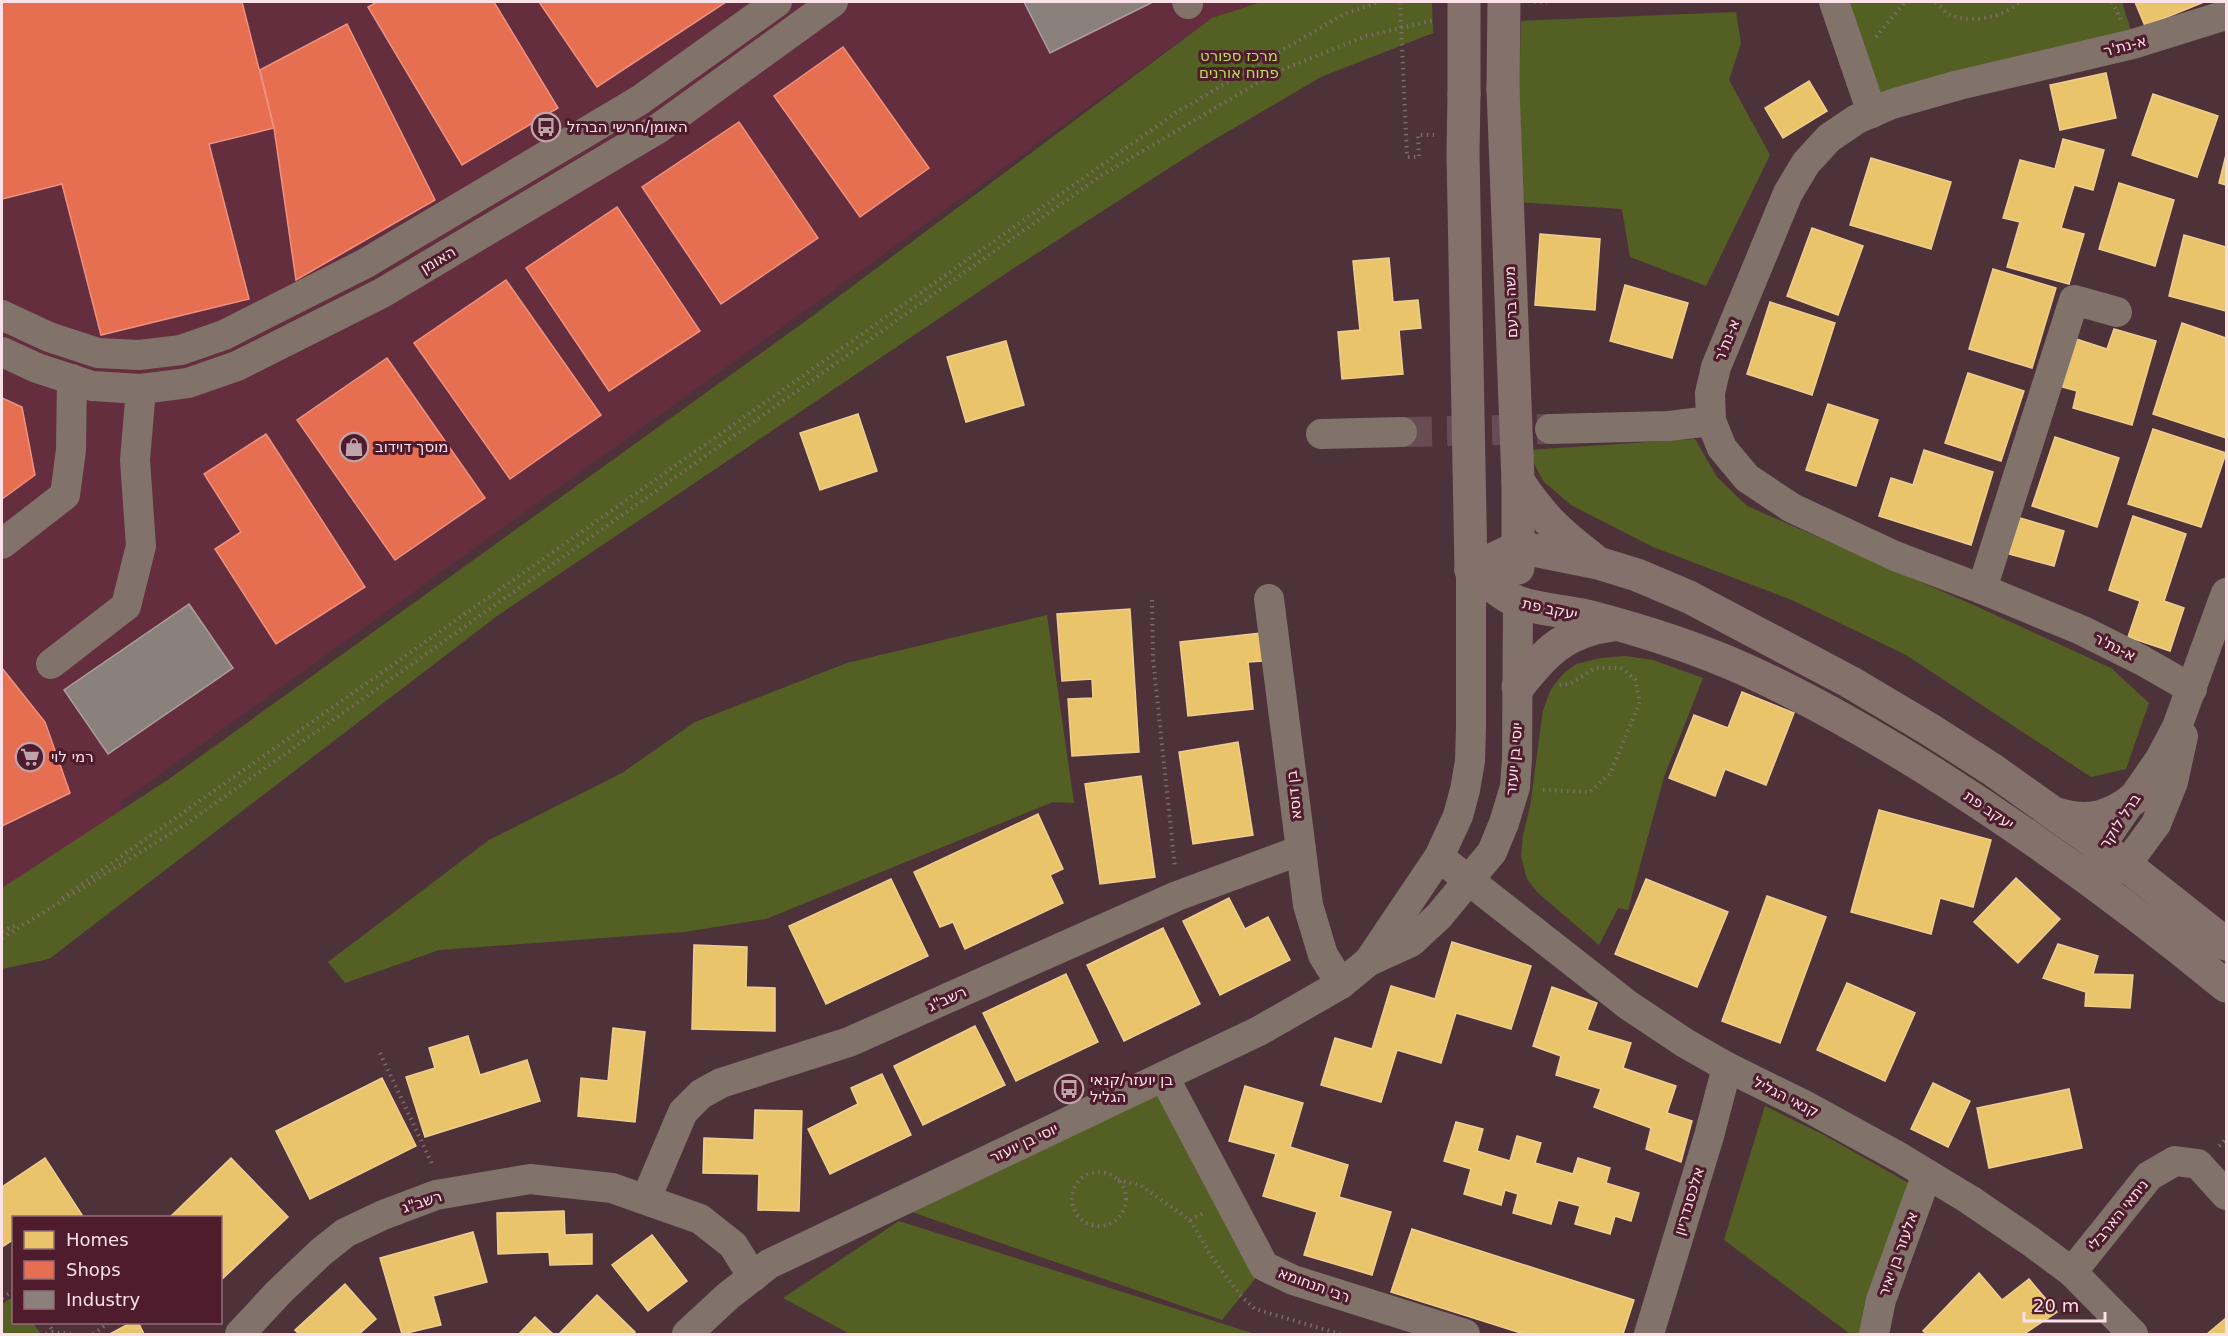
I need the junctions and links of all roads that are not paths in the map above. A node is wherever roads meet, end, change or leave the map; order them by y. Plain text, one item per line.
1 (777, 2) edge
2 (833, 2) edge
3 (1464, 2) edge
4 (1515, 2) edge
5 (1834, 2) edge
6 (2226, 15) edge
7 (1872, 113) junction
8 (2117, 312) dead end
9 (2, 315) edge
10 (2, 352) edge
11 (72, 379) junction
12 (141, 389) junction
13 (1712, 421) junction
14 (1550, 429) tunnel mouth
15 (1402, 432) tunnel mouth
16 (1321, 434) dead end
17 (1518, 481) junction
18 (2, 544) edge
19 (1518, 547) junction
20 (1598, 563) junction
21 (1471, 570) junction
22 (1982, 589) junction
23 (2226, 593) edge
24 (1269, 599) dead end
25 (1518, 603) junction
26 (1618, 624) junction
27 (51, 664) dead end
28 (1518, 687) junction
29 (2192, 689) junction
30 (2136, 797) junction
31 (2055, 814) junction
32 (2100, 846) junction
33 (1300, 850) junction
34 (1439, 857) junction
35 (2126, 865) junction
36 (1470, 881) junction
37 (2093, 882) junction
38 (2226, 944) edge
39 (1369, 961) junction
40 (1341, 984) junction
41 (2226, 986) edge
42 (1727, 1067) junction
43 (1164, 1077) junction
44 (1927, 1174) junction
45 (2226, 1195) edge
46 (646, 1199) junction
47 (2072, 1272) junction
48 (753, 1276) junction
49 (240, 1335) edge
50 (687, 1335) edge
51 (1465, 1335) edge
52 (1649, 1335) edge
53 (1874, 1335) edge
54 (2133, 1335) edge

1 - 9 street
2 - 12 street, האומן
3 - 21 main road, bridge
4 - 17 main road, משה ברעם, bridge
5 - 7 street
6 - 7 street, א-נת'ר
7 - 13 street, א-נת'ר
8 - 22 street
10 - 11 street, האומן
11 - 12 street, האומן
11 - 18 street
12 - 27 street
13 - 14 street
13 - 22 street, א-נת'ר
15 - 16 street
17 - 19 main road, משה ברעם
17 - 20 main road
19 - 20 main road
19 - 21 main road
19 - 25 main road, משה ברעם
20 - 31 main road
21 - 25 main road, יעקב פת
21 - 34 street, יוסי בן יועזר
22 - 29 street, א-נת'ר
23 - 29 street, ברל לוקר
24 - 33 street, בן דוסא
25 - 26 main road, יעקב פת
25 - 28 street, יוסי בן יועזר
26 - 28 main road
26 - 37 main road, יעקב פת
28 - 36 street, יוסי בן יועזר
29 - 30 street, ברל לוקר
29 - 35 street, ברל לוקר
30 - 31 main road
30 - 32 street, ברל לוקר
31 - 32 main road
32 - 35 main road
32 - 37 street, ברל לוקר
33 - 40 street, בן דוסא
33 - 46 street, רשב"ג
34 - 36 street, קנאי הגליל
34 - 39 street, יוסי בן יועזר
35 - 37 street, ברל לוקר
35 - 38 main road
36 - 39 street, יוסי בן יועזר
36 - 42 street, קנאי הגליל
37 - 41 main road, יעקב פת
39 - 40 street, יוסי בן יועזר
40 - 43 street, יוסי בן יועזר
42 - 44 street, קנאי הגליל
42 - 52 street, אלכסנדריון
43 - 48 street, יוסי בן יועזר
43 - 51 street, רבי תנחומא
44 - 47 street, קנאי הגליל
44 - 53 street, אלעזר בן יאיר
45 - 47 street, ניתאי הארבלי
46 - 48 street, רשב"ג
46 - 49 street, רשב"ג
47 - 54 street, קנאי הגליל
48 - 50 street, יוסי בן יועזר

